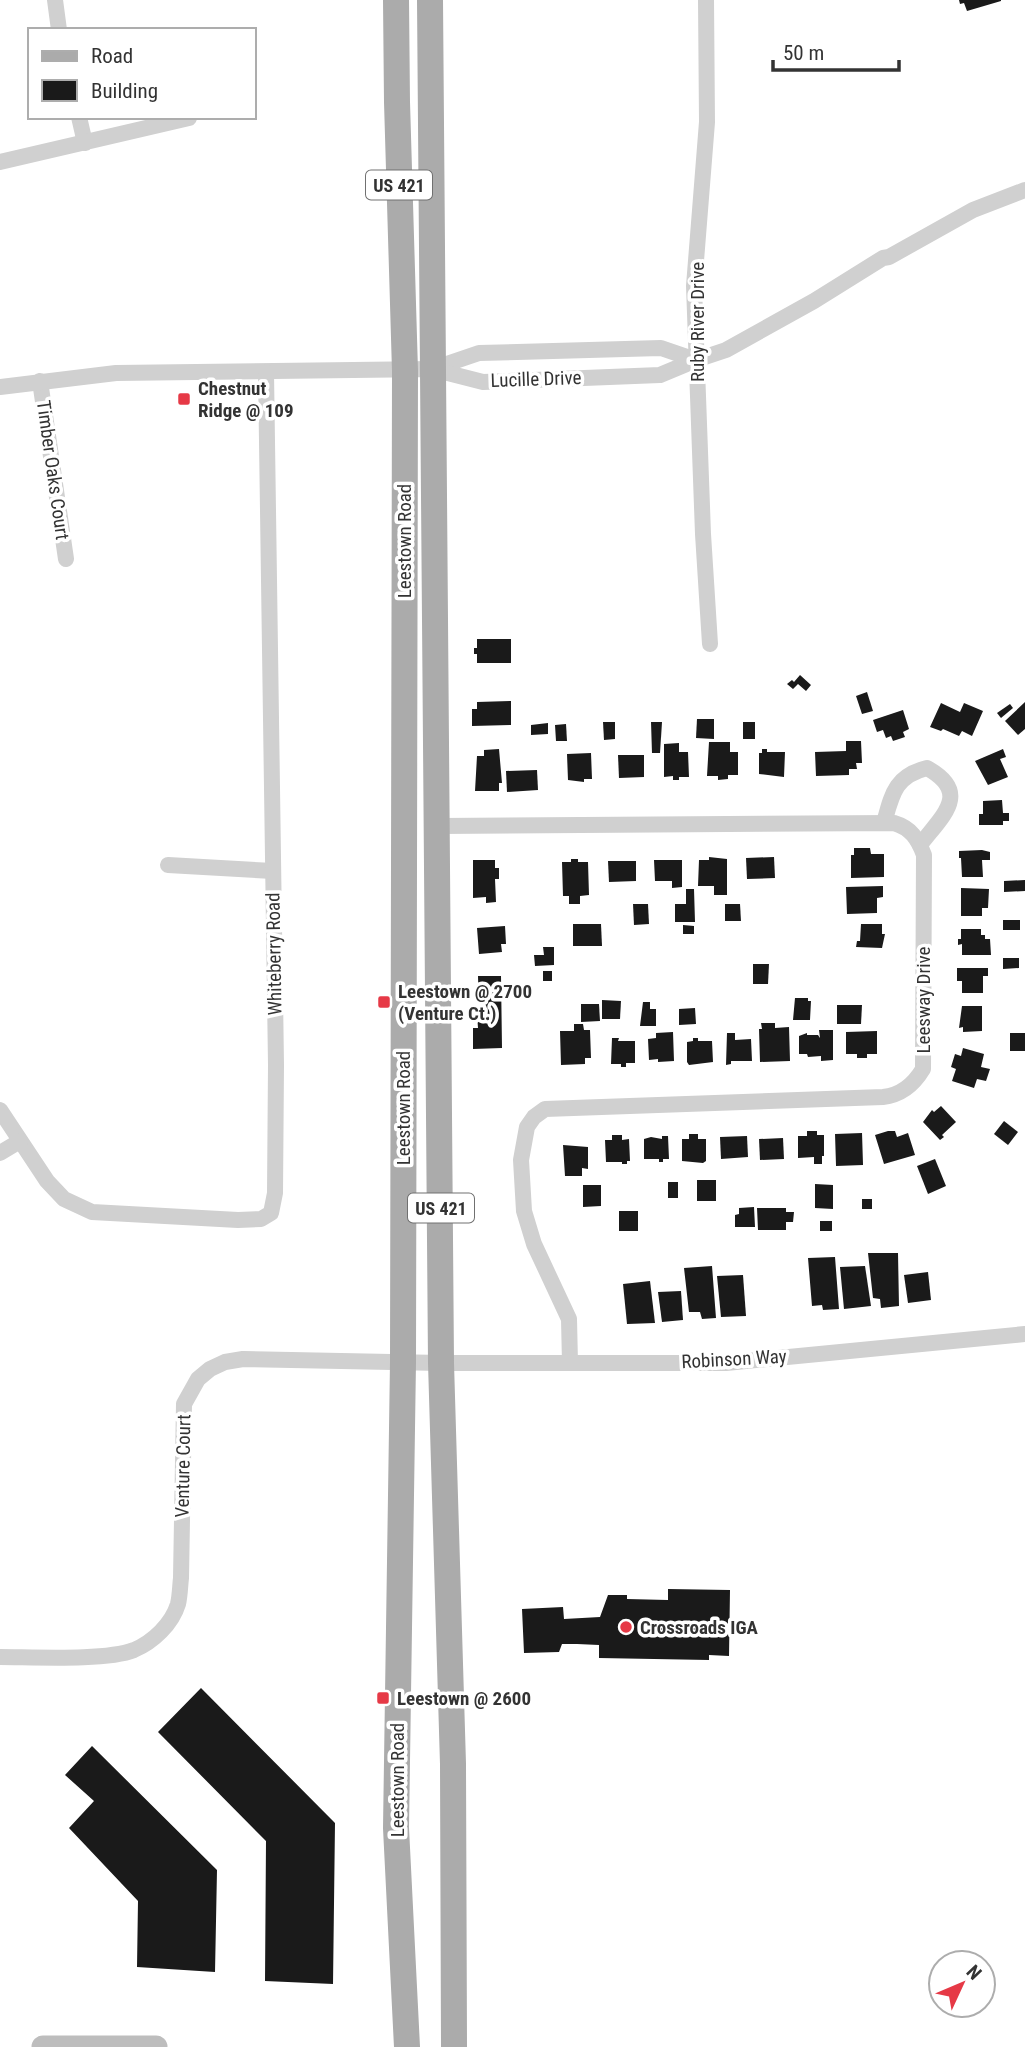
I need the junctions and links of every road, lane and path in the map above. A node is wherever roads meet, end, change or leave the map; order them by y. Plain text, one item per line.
1 (55, 0) edge
2 (396, 0) edge
3 (430, 0) edge
4 (706, 0) edge
5 (59, 28) edge
6 (79, 119) edge
7 (185, 119) edge
8 (85, 143) junction
9 (0, 162) edge
10 (1025, 190) edge
11 (696, 360) junction
12 (432, 369) junction
13 (405, 371) junction
14 (266, 372) junction
15 (40, 381) junction
16 (0, 387) edge
17 (66, 559) dead end
18 (403, 637) junction
19 (710, 644) dead end
20 (884, 823) junction
21 (439, 826) junction
22 (920, 845) junction
23 (168, 865) dead end
24 (273, 871) junction
25 (0, 1110) edge
26 (20, 1142) junction
27 (0, 1153) edge
28 (1025, 1334) edge
29 (403, 1362) junction
30 (441, 1363) junction
31 (570, 1363) junction
32 (0, 1657) edge
33 (43, 2047) edge
34 (156, 2047) edge
35 (407, 2047) edge
36 (454, 2047) edge

1 - 5 street
2 - 13 main road, Leestown Road / US 421
3 - 12 main road, Leestown Road / US 421
4 - 11 street, Ruby River Drive
6 - 8 street
7 - 8 street
8 - 9 street
10 - 11 street, Lucille Drive
11 - 12 street, Lucille Drive
11 - 12 street, Lucille Drive
11 - 19 street, Ruby River Drive
12 - 13 street
12 - 21 main road, Leestown Road / US 421
13 - 14 street
13 - 18 main road, Leestown Road / US 421
14 - 15 street
14 - 24 street, Whiteberry Road
15 - 16 street
15 - 17 street, Timber Oaks Court
18 - 21 main road
18 - 29 main road, Leestown Road / US 421
20 - 21 street
20 - 22 street
20 - 22 street
21 - 30 main road, Leestown Road / US 421
22 - 31 street, Leesway Drive
23 - 24 street
24 - 26 street, Whiteberry Road
25 - 26 street, Whiteberry Road
26 - 27 street
28 - 31 street, Robinson Way
29 - 30 street, Venture Court
29 - 32 street, Venture Court
29 - 35 main road, Leestown Road / US 421
30 - 31 street, Robinson Way
30 - 36 main road, Leestown Road / US 421
33 - 34 street

